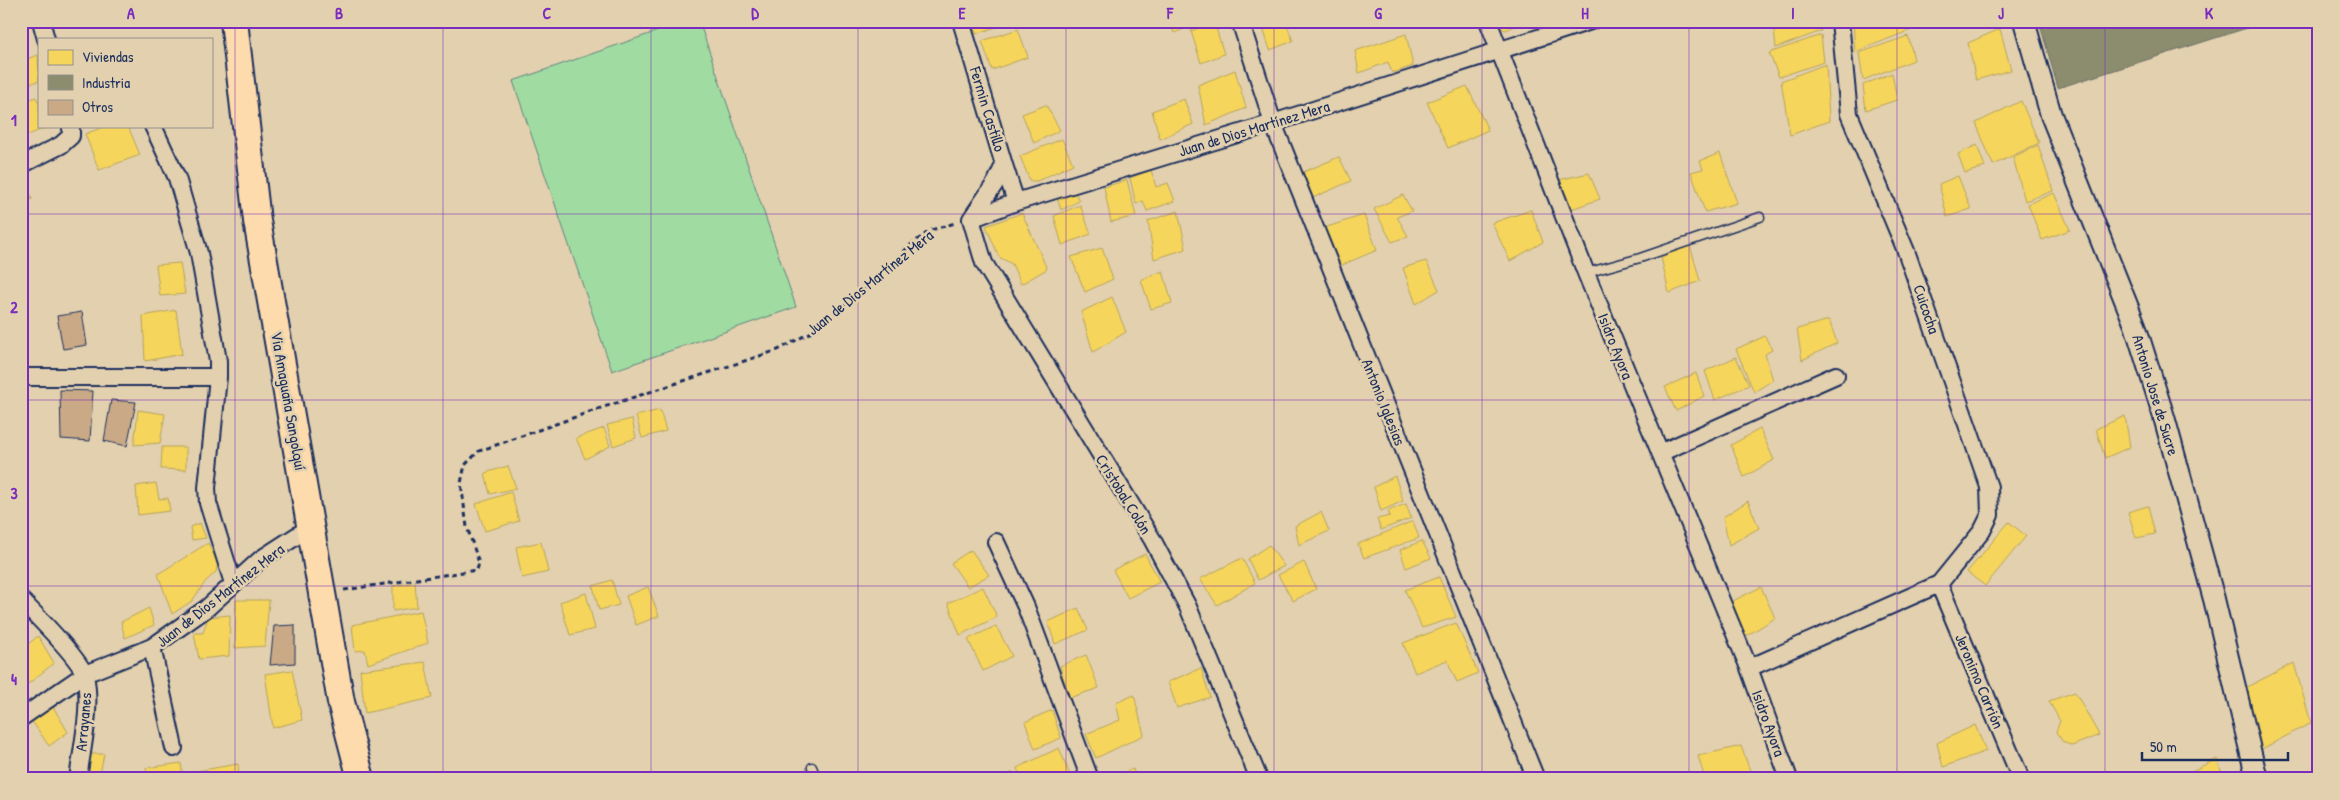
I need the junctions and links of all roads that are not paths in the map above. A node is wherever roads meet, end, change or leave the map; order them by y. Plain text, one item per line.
1 (41, 21) edge
2 (234, 21) edge
3 (961, 21) edge
4 (1240, 21) edge
5 (1488, 21) edge
6 (1591, 21) edge
7 (1840, 21) edge
8 (2024, 21) edge
9 (46, 38) edge
10 (1497, 50) junction
11 (1273, 124) junction
12 (71, 128) edge
13 (154, 128) edge
14 (21, 165) edge
15 (1004, 166) junction
16 (1016, 202) junction
17 (1760, 217) dead end
18 (970, 219) junction
19 (1586, 273) junction
20 (1836, 375) dead end
21 (21, 377) edge
22 (218, 377) junction
23 (1660, 453) junction
24 (312, 526) junction
25 (996, 542) dead end
26 (233, 583) junction
27 (1938, 584) junction
28 (21, 600) edge
29 (152, 647) junction
30 (1749, 668) junction
31 (85, 674) junction
32 (21, 718) edge
33 (174, 748) dead end
34 (812, 766) dead end
35 (360, 778) edge
36 (2248, 778) edge
37 (78, 779) edge
38 (817, 779) edge
39 (1090, 779) edge
40 (1259, 779) edge
41 (1536, 779) edge
42 (1789, 779) edge
43 (2021, 779) edge

1 - 9 street
2 - 24 highway, Via Amaguaña Sangolquí
3 - 15 street, Fermin Castillo
4 - 11 street, Antonio Iglesias
5 - 10 street, Isidro Ayora
6 - 10 street, Juan de Dios Martínez Mera
7 - 27 street, Cuicocha
8 - 36 street, Antonio Jose de Sucre
10 - 11 street, Juan de Dios Martínez Mera
10 - 19 street, Isidro Ayora
11 - 16 street, Juan de Dios Martínez Mera
11 - 41 street, Antonio Iglesias
12 - 14 street
13 - 22 street
15 - 16 street
15 - 18 street, Fermin Castillo
16 - 18 street, Juan de Dios Martínez Mera
17 - 19 lane
18 - 40 street, Cristobal Colón
19 - 23 street, Isidro Ayora
20 - 23 street
21 - 22 street
22 - 26 street
23 - 30 street, Isidro Ayora
24 - 26 street, Juan de Dios Martínez Mera
24 - 35 highway, Via Amaguaña Sangolquí
25 - 39 street
26 - 29 street, Juan de Dios Martínez Mera
27 - 30 street, Isidro Ayora
27 - 43 street, Jeronimo Carrión
28 - 31 street, Arrayanes
29 - 31 street, Juan de Dios Martínez Mera
29 - 33 street
30 - 42 street, Isidro Ayora
31 - 32 street, Juan de Dios Martínez Mera
31 - 37 street, Arrayanes
34 - 38 lane

